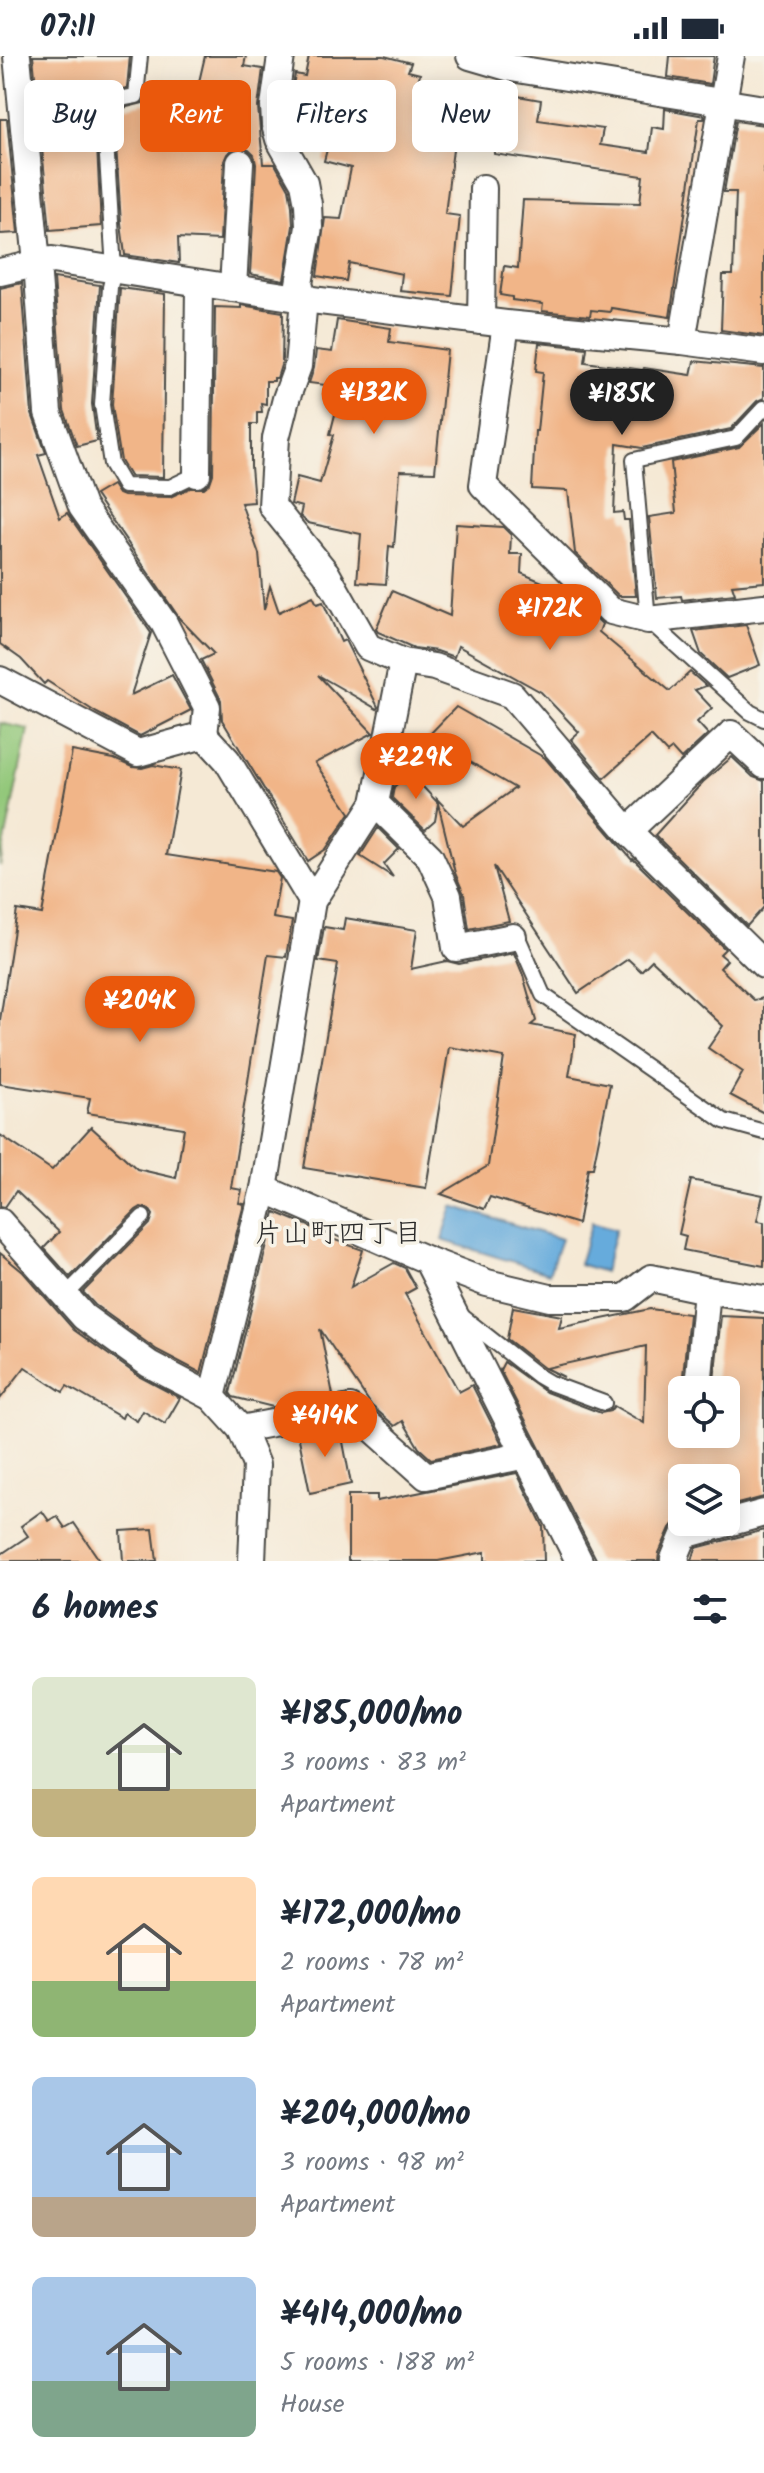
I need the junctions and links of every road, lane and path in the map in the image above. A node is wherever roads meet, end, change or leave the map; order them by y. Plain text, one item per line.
1 (17, 56) edge
2 (140, 56) edge
3 (281, 56) edge
4 (470, 56) edge
5 (731, 56) edge
6 (513, 62) edge
7 (721, 104) junction
8 (764, 109) edge
9 (240, 163) dead end
10 (483, 188) dead end
11 (37, 263) junction
12 (114, 270) junction
13 (0, 272) edge
14 (199, 283) junction
15 (233, 288) junction
16 (304, 299) junction
17 (494, 323) junction
18 (682, 341) junction
19 (764, 352) edge
20 (764, 408) edge
21 (197, 474) joint
22 (764, 607) edge
23 (648, 620) junction
24 (403, 662) junction
25 (0, 680) edge
26 (750, 712) junction
27 (764, 719) edge
28 (731, 734) junction
29 (204, 735) junction
30 (764, 765) edge
31 (375, 803) junction
32 (628, 831) junction
33 (312, 901) junction
34 (513, 937) joint
35 (760, 952) edge
36 (764, 1132) edge
37 (264, 1189) junction
38 (143, 1217) dead end
39 (0, 1222) edge
40 (427, 1260) junction
41 (707, 1290) junction
42 (65, 1296) junction
43 (764, 1299) edge
44 (450, 1307) junction
45 (699, 1376) edge
46 (212, 1397) junction
47 (604, 1403) dead end
48 (241, 1429) junction
49 (526, 1455) junction
50 (764, 1513) edge
51 (252, 1561) edge
52 (579, 1561) edge
53 (676, 1561) edge

1 - 11 street
2 - 12 lane
3 - 16 street
4 - 6 street
5 - 7 street
6 - 7 street
7 - 8 street
7 - 18 street
9 - 15 street
10 - 17 street
11 - 12 street
11 - 13 street
11 - 29 street
12 - 14 street
12 - 21 lane
14 - 15 street
14 - 21 street
15 - 16 street
16 - 17 street
16 - 24 street
17 - 18 street
17 - 23 street
18 - 19 street
20 - 23 lane
22 - 23 street
23 - 26 lane
24 - 31 street
24 - 32 street
25 - 29 street
26 - 27 lane
26 - 28 lane
28 - 30 street
28 - 32 street
29 - 33 street
31 - 33 street
31 - 34 street
32 - 35 street
33 - 37 street
34 - 36 lane
37 - 40 street
37 - 46 street
38 - 42 lane
39 - 42 street
40 - 41 street
40 - 44 street
41 - 43 street
41 - 45 street
42 - 46 street
44 - 47 lane
44 - 49 street
46 - 48 street
48 - 49 street
48 - 51 street
49 - 52 street
50 - 53 street

